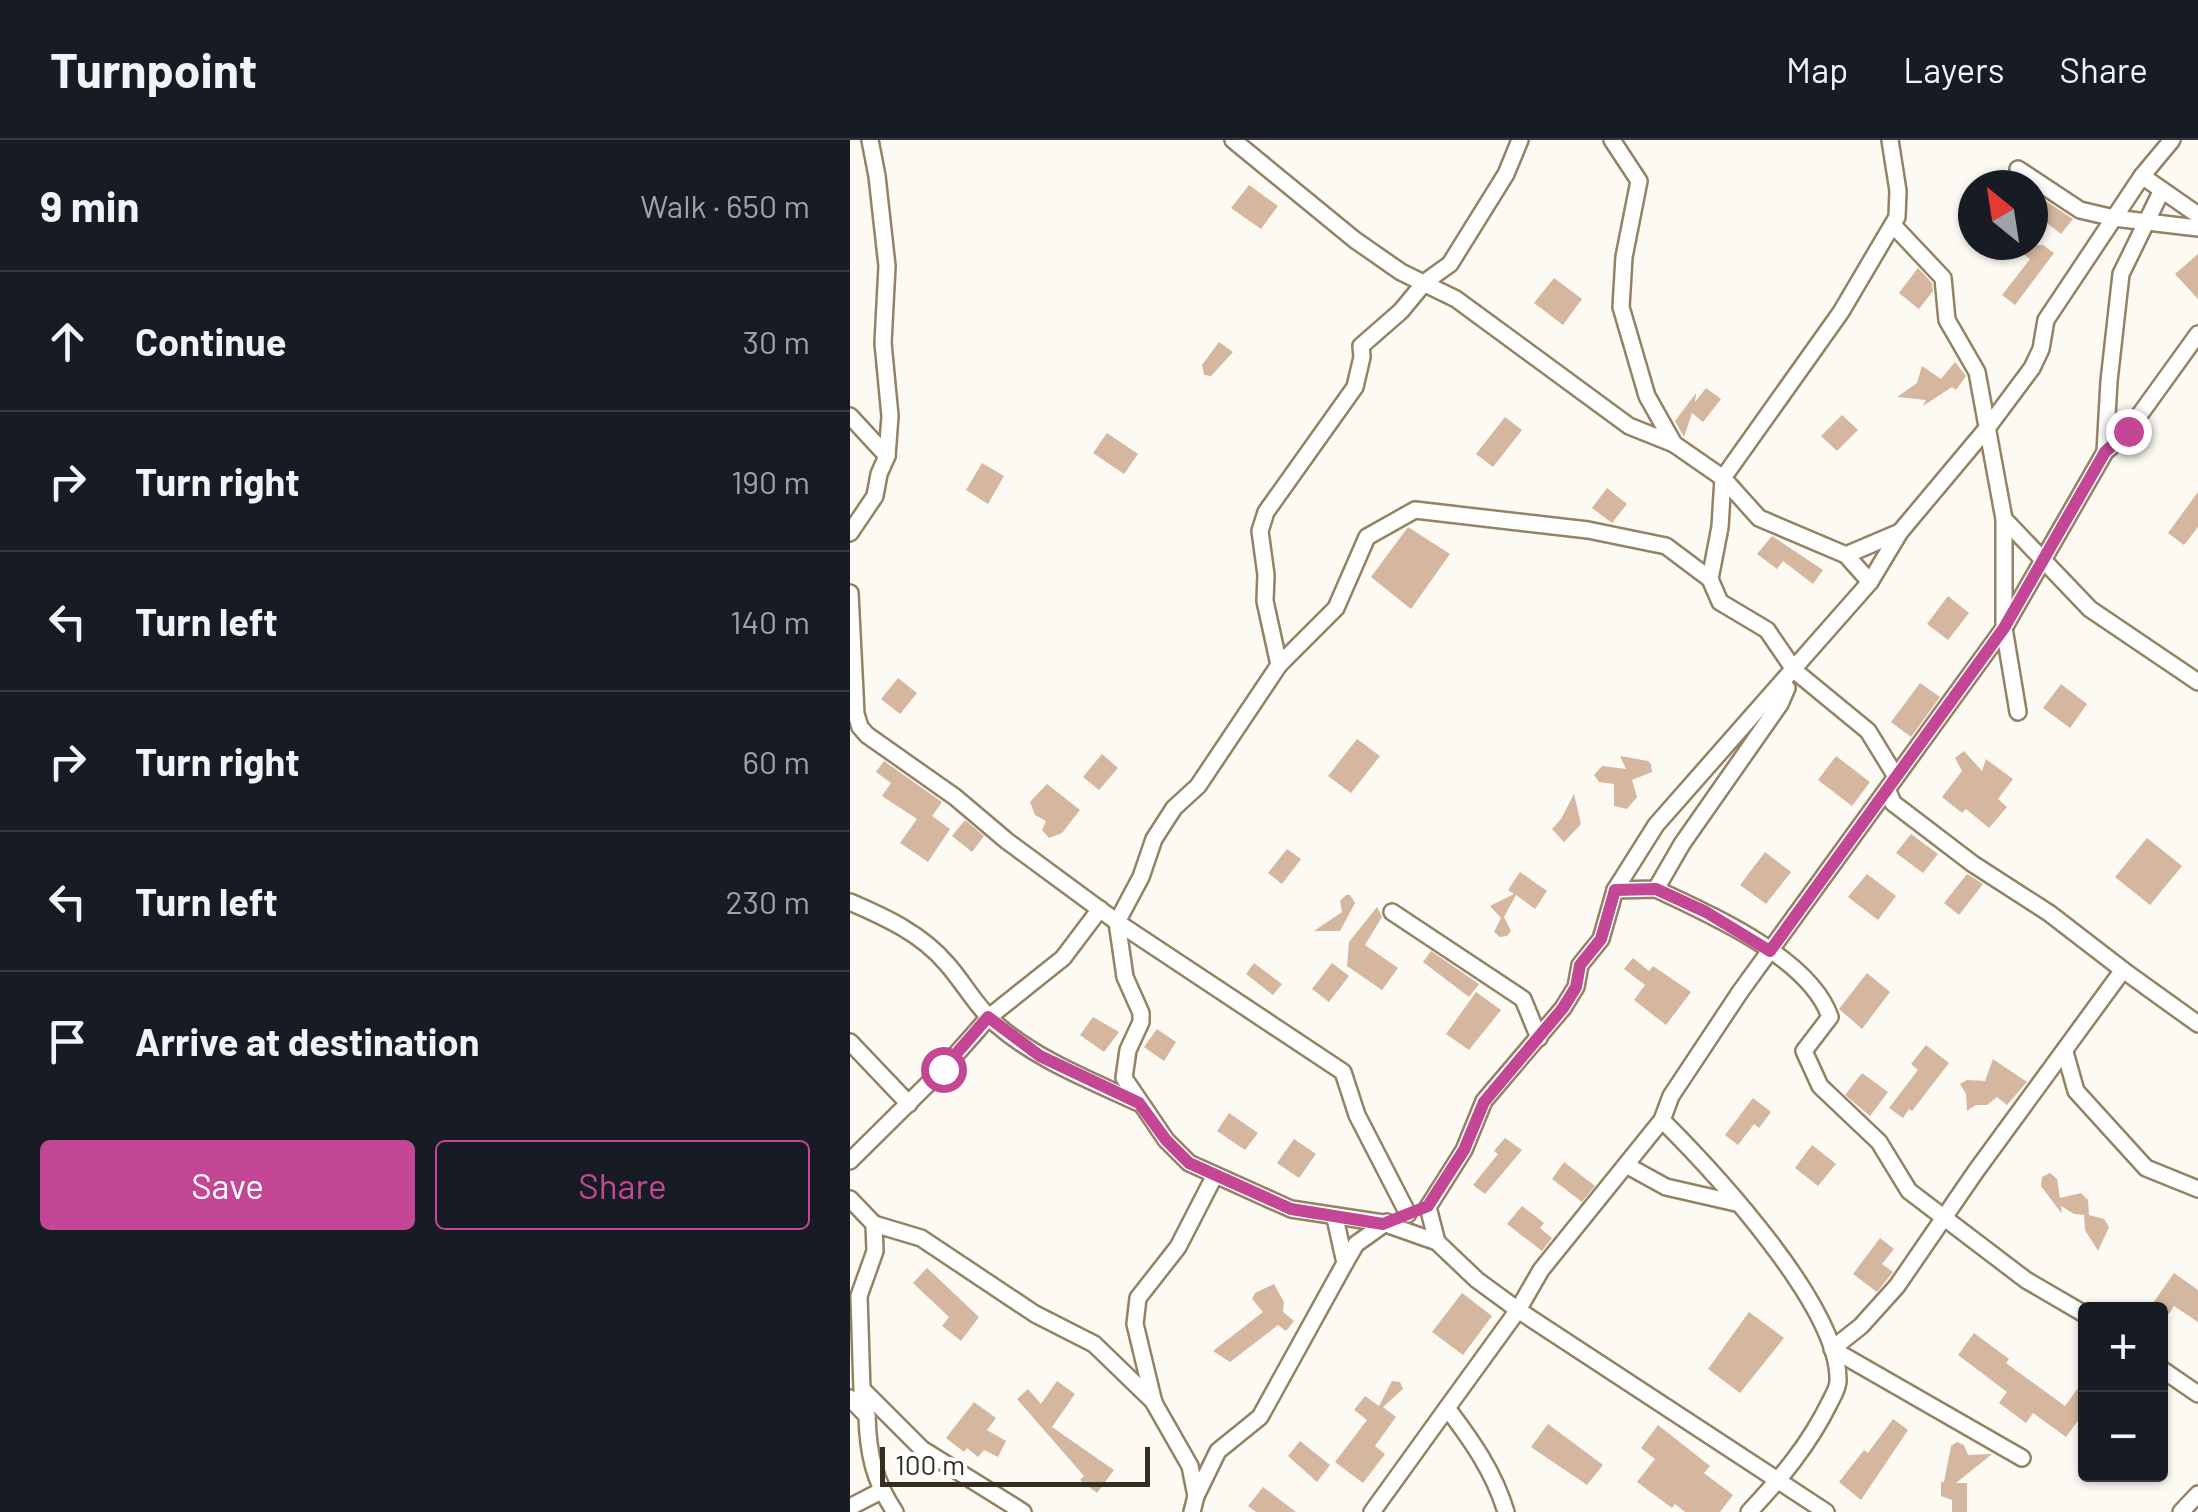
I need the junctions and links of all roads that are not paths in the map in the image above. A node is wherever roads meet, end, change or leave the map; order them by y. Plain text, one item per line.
1 (870, 140) edge
2 (1233, 140) edge
3 (1520, 140) edge
4 (1612, 140) edge
5 (1890, 140) edge
6 (2172, 140) edge
7 (2018, 169) dead end
8 (2142, 176) junction
9 (2162, 190) junction
10 (2198, 215) edge
11 (2114, 218) junction
12 (2146, 222) junction
13 (1893, 225) junction
14 (2198, 228) edge
15 (1425, 282) junction
16 (2198, 334) edge
17 (850, 416) edge
18 (1988, 427) junction
19 (1674, 444) junction
20 (2105, 452) junction
21 (887, 456) junction
22 (1723, 478) junction
23 (2004, 519) junction
24 (1900, 532) junction
25 (850, 533) edge
26 (1846, 555) junction
27 (2044, 559) junction
28 (1710, 580) junction
29 (1870, 582) junction
30 (850, 593) edge
31 (2004, 628) junction
32 (1279, 665) junction
33 (1795, 671) junction
34 (2198, 682) edge
35 (2018, 712) dead end
36 (1891, 783) junction
37 (1656, 889) junction
38 (1615, 890) junction
39 (850, 902) edge
40 (1100, 909) junction
41 (1392, 912) dead end
42 (1117, 922) junction
43 (1770, 951) junction
44 (2123, 970) junction
45 (988, 1017) junction
46 (2198, 1024) edge
47 (1539, 1038) junction
48 (850, 1042) edge
49 (2065, 1052) junction
50 (1139, 1103) junction
51 (909, 1104) junction
52 (1662, 1120) junction
53 (850, 1161) edge
54 (1626, 1165) junction
55 (1215, 1175) junction
56 (2198, 1190) edge
57 (850, 1199) edge
58 (1736, 1203) junction
59 (1428, 1206) junction
60 (1408, 1214) junction
61 (1945, 1216) junction
62 (1334, 1218) junction
63 (874, 1224) junction
64 (1383, 1224) junction
65 (1437, 1242) junction
66 (1345, 1263) junction
67 (1518, 1310) junction
68 (2078, 1310) edge
69 (1832, 1349) junction
70 (2168, 1373) edge
71 (856, 1394) edge
72 (2198, 1394) edge
73 (1154, 1403) junction
74 (1447, 1408) junction
75 (2022, 1458) dead end
76 (1778, 1482) junction
77 (881, 1491) junction
78 (2198, 1494) edge
79 (1194, 1504) edge
80 (850, 1507) edge
81 (895, 1512) edge
82 (1023, 1512) edge
83 (1372, 1512) edge
84 (1506, 1512) edge
85 (1749, 1512) edge
86 (1826, 1512) edge
87 (2182, 1512) edge

1 - 21 street
2 - 15 street
3 - 15 street
4 - 19 street
5 - 13 street
6 - 8 street
7 - 11 street
8 - 9 street
8 - 11 street
9 - 10 street
9 - 12 street
11 - 12 street
11 - 18 street
12 - 14 street
12 - 20 street
13 - 18 street
13 - 22 street
15 - 19 street
15 - 32 street
16 - 20 street
17 - 21 street
18 - 23 street
18 - 24 street
19 - 22 street
20 - 27 street
21 - 25 street
22 - 26 street
22 - 28 street
23 - 27 street
23 - 31 street
24 - 26 street
24 - 29 street
26 - 29 street
27 - 31 street
27 - 34 street
28 - 32 street
28 - 33 street
29 - 33 street
30 - 40 street
31 - 35 street
31 - 36 street
32 - 42 street
33 - 36 street
33 - 37 street
33 - 38 street
36 - 43 street
36 - 44 street
37 - 38 street
37 - 43 street
38 - 47 street
39 - 45 street
40 - 42 street
40 - 45 street
41 - 47 street
42 - 50 street
42 - 60 street
43 - 52 street
43 - 61 street
44 - 46 street
44 - 49 street
45 - 50 street
45 - 51 street
47 - 59 street
48 - 51 street
49 - 56 street
49 - 61 street
50 - 55 street
51 - 53 street
52 - 54 street
52 - 58 street
54 - 58 street
54 - 67 street
55 - 62 street
55 - 73 street
57 - 63 street
58 - 69 street
59 - 60 street
59 - 65 street
60 - 64 street
61 - 68 street
61 - 69 street
62 - 64 street
62 - 66 street
63 - 71 street
63 - 73 street
64 - 65 street
64 - 66 street
65 - 67 street
66 - 79 street
67 - 74 street
67 - 76 street
69 - 75 street
69 - 76 street
70 - 72 street
71 - 77 street
71 - 82 street
73 - 79 street
74 - 83 street
74 - 84 street
76 - 85 street
76 - 86 street
77 - 80 street
77 - 81 street
78 - 87 street

